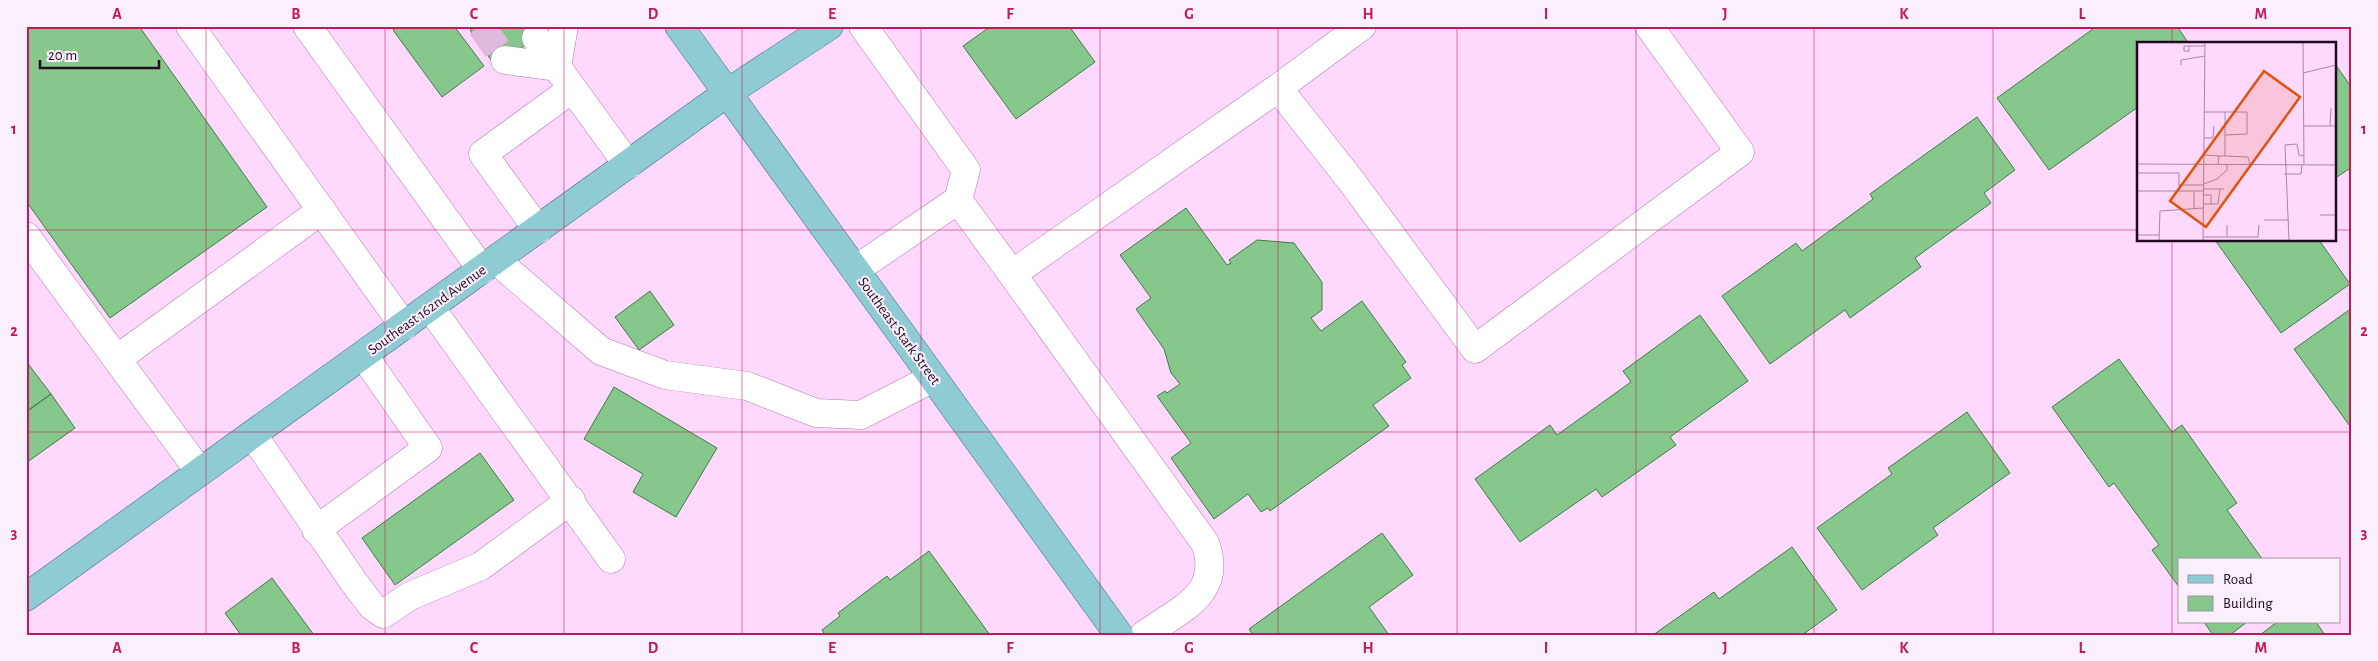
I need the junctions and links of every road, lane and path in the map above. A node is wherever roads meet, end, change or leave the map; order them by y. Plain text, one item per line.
1 (307, 26) edge
2 (564, 26) edge
3 (680, 26) edge
4 (829, 26) edge
5 (863, 26) edge
6 (1362, 26) edge
7 (1649, 26) edge
8 (196, 28) edge
9 (536, 38) dead end
10 (505, 60) dead end
11 (557, 67) junction
12 (1278, 88) junction
13 (572, 89) junction
14 (727, 93) junction
15 (628, 166) junction
16 (958, 200) junction
17 (322, 210) junction
18 (538, 230) junction
19 (26, 236) edge
20 (489, 265) junction
21 (855, 270) junction
22 (1012, 274) junction
23 (430, 307) junction
24 (404, 326) junction
25 (364, 356) junction
26 (117, 359) junction
27 (933, 378) junction
28 (253, 435) junction
29 (200, 472) junction
30 (571, 500) junction
31 (316, 530) junction
32 (611, 558) dead end
33 (26, 597) edge
34 (1119, 635) edge
35 (1144, 635) edge

1 - 20 lane
2 - 11 lane
3 - 14 main road, Southeast Stark Street
4 - 14 main road, Southeast 162nd Avenue
5 - 16 lane
6 - 12 lane
7 - 12 lane
8 - 17 lane
9 - 11 lane
10 - 11 lane
11 - 13 lane
12 - 22 lane
13 - 15 lane
13 - 18 lane
14 - 15 main road, Southeast 162nd Avenue
14 - 21 main road, Southeast Stark Street
15 - 18 main road, Southeast 162nd Avenue
16 - 21 lane
16 - 22 lane
17 - 24 lane
17 - 26 lane
18 - 20 main road, Southeast 162nd Avenue
19 - 26 lane
20 - 23 main road, Southeast 162nd Avenue
20 - 27 lane
21 - 27 main road, Southeast Stark Street
22 - 35 lane
23 - 24 main road, Southeast 162nd Avenue
23 - 30 lane
24 - 25 main road, Southeast 162nd Avenue
25 - 28 main road, Southeast 162nd Avenue
25 - 31 lane
26 - 29 lane
27 - 34 main road, Southeast Stark Street
28 - 29 main road, Southeast 162nd Avenue
28 - 31 lane
29 - 33 main road, Southeast 162nd Avenue
30 - 31 lane
30 - 32 lane

